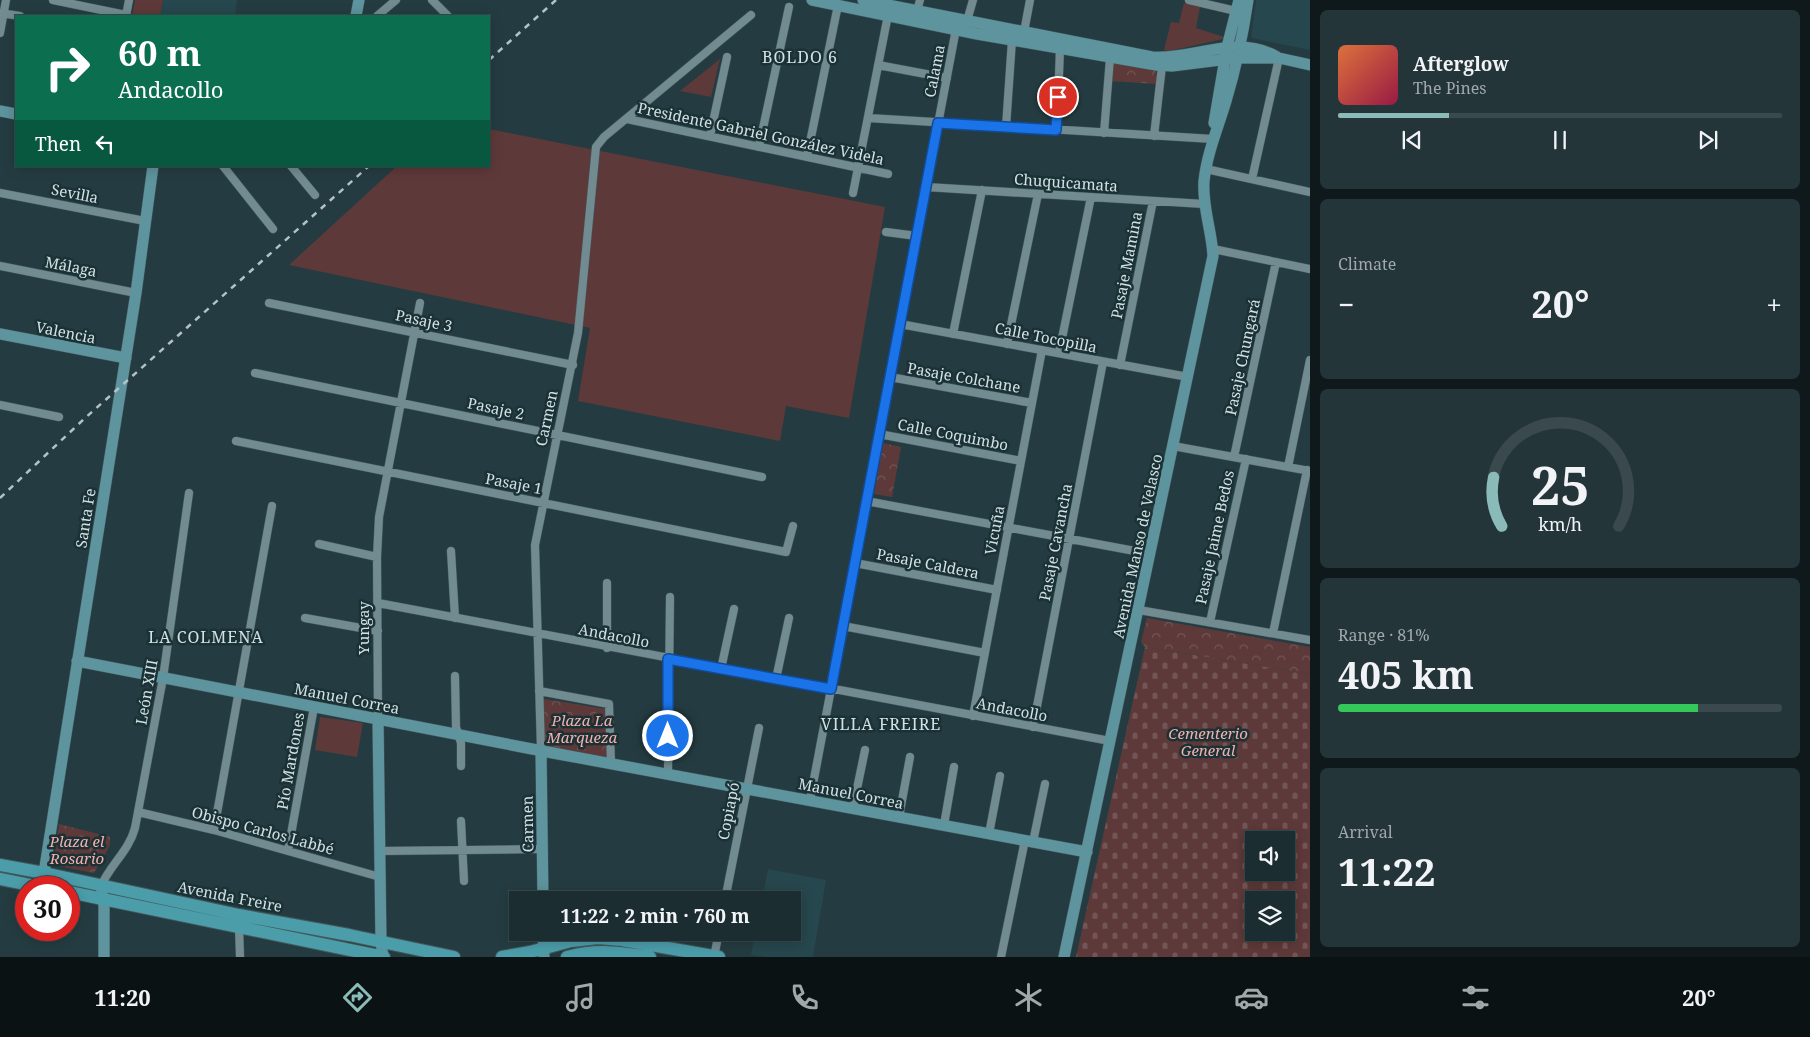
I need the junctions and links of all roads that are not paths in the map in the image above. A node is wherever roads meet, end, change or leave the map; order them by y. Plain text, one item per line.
1 (6, 0) edge
2 (53, 0) edge
3 (129, 0) edge
4 (359, 0) edge
5 (396, 0) edge
6 (432, 0) edge
7 (812, 0) edge
8 (867, 0) edge
9 (973, 0) edge
10 (1030, 0) edge
11 (1189, 0) edge
12 (1248, 0) edge
13 (838, 5) junction
14 (919, 6) edge
15 (1237, 6) edge
16 (789, 7) dead end
17 (2, 13) edge
18 (15, 15) edge
19 (121, 15) edge
20 (126, 15) edge
21 (356, 15) edge
22 (379, 15) edge
23 (447, 15) edge
24 (751, 15) dead end
25 (888, 15) junction
26 (966, 21) junction
27 (956, 29) junction
28 (1024, 32) junction
29 (0, 33) edge
30 (1012, 40) junction
31 (1233, 46) junction
32 (1060, 48) junction
33 (727, 58) dead end
34 (1110, 58) junction
35 (1231, 58) junction
36 (1279, 58) junction
37 (878, 65) junction
38 (1310, 65) edge
39 (1162, 66) junction
40 (947, 78) junction
41 (0, 111) edge
42 (15, 114) edge
43 (868, 118) junction
44 (627, 119) junction
45 (938, 123) junction
46 (1006, 127) junction
47 (1056, 130) junction
48 (1104, 133) junction
49 (710, 136) junction
50 (1154, 136) junction
51 (1213, 139) junction
52 (759, 147) junction
53 (807, 157) junction
54 (153, 167) edge
55 (224, 167) edge
56 (292, 167) edge
57 (858, 168) junction
58 (1206, 169) junction
59 (888, 174) dead end
60 (1252, 179) junction
61 (926, 187) junction
62 (982, 190) junction
63 (1310, 192) edge
64 (0, 193) edge
65 (853, 193) dead end
66 (1038, 194) junction
67 (315, 195) dead end
68 (1091, 197) junction
69 (1153, 201) junction
70 (1204, 204) junction
71 (146, 221) junction
72 (273, 229) dead end
73 (886, 232) dead end
74 (917, 236) junction
75 (1213, 249) junction
76 (1276, 262) junction
77 (0, 266) edge
78 (1310, 269) edge
79 (136, 293) junction
80 (269, 302) dead end
81 (420, 303) dead end
82 (900, 324) junction
83 (414, 332) junction
84 (0, 334) edge
85 (953, 334) junction
86 (1007, 344) junction
87 (1042, 350) junction
88 (1060, 353) junction
89 (126, 358) junction
90 (1310, 360) edge
91 (1103, 362) junction
92 (572, 365) junction
93 (1120, 365) junction
94 (255, 373) dead end
95 (890, 377) junction
96 (1188, 377) junction
97 (401, 402) junction
98 (1032, 403) junction
99 (0, 405) edge
100 (59, 417) dead end
101 (879, 434) junction
102 (558, 435) junction
103 (236, 441) dead end
104 (1173, 446) junction
105 (1234, 457) junction
106 (1246, 459) junction
107 (1021, 461) junction
108 (1288, 466) junction
109 (1309, 470) edge
110 (387, 472) junction
111 (762, 476) dead end
112 (189, 493) dead end
113 (866, 501) junction
114 (543, 503) junction
115 (272, 506) dead end
116 (793, 526) dead end
117 (1009, 528) junction
118 (1069, 539) junction
119 (319, 544) dead end
120 (451, 551) dead end
121 (1151, 554) junction
122 (377, 556) junction
123 (855, 563) junction
124 (607, 583) dead end
125 (997, 590) junction
126 (670, 597) dead end
127 (378, 603) junction
128 (734, 609) dead end
129 (1139, 610) junction
130 (305, 618) dead end
131 (455, 618) junction
132 (789, 618) dead end
133 (1210, 622) junction
134 (843, 626) junction
135 (378, 631) junction
136 (1272, 633) junction
137 (537, 634) junction
138 (1310, 640) edge
139 (607, 648) junction
140 (985, 652) junction
141 (668, 659) junction
142 (77, 661) junction
143 (721, 669) junction
144 (455, 676) dead end
145 (162, 678) junction
146 (776, 679) junction
147 (831, 689) junction
148 (539, 691) junction
149 (239, 692) junction
150 (314, 707) junction
151 (973, 716) junction
152 (378, 719) junction
153 (1033, 727) junction
154 (759, 728) dead end
155 (459, 735) junction
156 (1110, 741) junction
157 (541, 750) junction
158 (865, 750) dead end
159 (910, 757) dead end
160 (611, 763) junction
161 (461, 766) dead end
162 (954, 767) dead end
163 (668, 774) junction
164 (1000, 776) dead end
165 (1045, 784) dead end
166 (747, 789) junction
167 (810, 800) junction
168 (853, 808) junction
169 (138, 812) junction
170 (899, 817) junction
171 (461, 821) dead end
172 (944, 825) junction
173 (214, 830) junction
174 (989, 834) junction
175 (1029, 841) junction
176 (462, 849) junction
177 (542, 849) junction
178 (288, 850) junction
179 (380, 851) junction
180 (1087, 852) junction
181 (0, 865) edge
182 (44, 873) junction
183 (39, 876) edge
184 (380, 877) junction
185 (0, 879) edge
186 (464, 881) dead end
187 (15, 882) edge
188 (100, 886) junction
189 (543, 891) edge
190 (727, 891) edge
191 (80, 894) edge
192 (103, 899) junction
193 (239, 927) junction
194 (718, 941) edge
195 (381, 942) junction
196 (544, 953) edge
197 (104, 957) edge
198 (240, 957) edge
199 (383, 957) edge
200 (454, 957) edge
201 (502, 957) edge
202 (567, 957) edge
203 (650, 957) edge
204 (716, 957) edge
205 (1002, 957) edge
206 (1064, 957) edge

1 - 17 street
2 - 19 street
3 - 20 street
4 - 21 street
5 - 22 street
6 - 23 street
7 - 13 street
8 - 14 street
9 - 26 street
10 - 28 street
11 - 15 street
12 - 31 street
13 - 25 street
13 - 53 street
14 - 26 street
15 - 31 street
16 - 52 street
17 - 18 street
17 - 29 street
24 - 44 street, Carmen
25 - 27 street
25 - 37 street
26 - 27 street, Calama
26 - 28 street
27 - 30 street
27 - 40 street, Calama
28 - 31 street
30 - 32 street
30 - 46 street
31 - 35 street, Avenida Manso de Velasco
31 - 36 street
32 - 34 street
32 - 47 street
33 - 49 street
34 - 39 street
34 - 48 street
35 - 36 street
35 - 39 street
35 - 51 street, Avenida Manso de Velasco
36 - 38 street
36 - 60 street
37 - 40 street
37 - 43 street
39 - 50 street
40 - 45 street, Calama
41 - 42 street
43 - 45 street
43 - 57 street
44 - 49 street, Presidente Gabriel González Videla
44 - 92 street, Carmen
45 - 46 street
45 - 61 street, Calama
46 - 47 street
47 - 48 street
48 - 50 street
49 - 52 street, Presidente Gabriel González Videla
50 - 51 street
51 - 58 street, Avenida Manso de Velasco
52 - 53 street, Presidente Gabriel González Videla
53 - 57 street, Presidente Gabriel González Videla
54 - 71 street, Santa Fe
55 - 72 street
56 - 67 street
57 - 59 street, Presidente Gabriel González Videla
57 - 65 street
58 - 60 street
58 - 70 street, Avenida Manso de Velasco
60 - 63 street
61 - 62 street, Chuquicamata
61 - 74 street, Calama
62 - 66 street, Chuquicamata
62 - 85 street
64 - 71 street, Sevilla
66 - 68 street, Chuquicamata
66 - 86 street
68 - 69 street, Chuquicamata
68 - 88 street
69 - 70 street, Chuquicamata
69 - 93 street, Pasaje Mamina
70 - 75 street, Avenida Manso de Velasco
71 - 79 street, Santa Fe
73 - 74 street
74 - 82 street, Calama
75 - 76 street
75 - 96 street, Avenida Manso de Velasco
76 - 78 street
76 - 105 street, Pasaje Chungará
77 - 79 street, Málaga
79 - 89 street, Santa Fe
80 - 83 street, Pasaje 3
81 - 83 street, Yungay
82 - 85 street, Calle Tocopilla
82 - 95 street, Calama
83 - 92 street, Pasaje 3
83 - 97 street, Yungay
84 - 89 street, Valencia
85 - 86 street, Calle Tocopilla
86 - 87 street, Calle Tocopilla
87 - 88 street, Calle Tocopilla
87 - 98 street, Vicuña
88 - 91 street, Calle Tocopilla
89 - 142 street, Santa Fe
90 - 108 street
91 - 93 street, Calle Tocopilla
91 - 118 street, Pasaje Cavancha
92 - 102 street, Carmen
93 - 96 street, Calle Tocopilla
94 - 97 street, Pasaje 2
95 - 98 street, Pasaje Colchane
95 - 101 street, Calama
96 - 104 street, Avenida Manso de Velasco
97 - 102 street, Pasaje 2
97 - 110 street, Yungay
98 - 107 street, Vicuña
99 - 100 street
101 - 107 street, Calle Coquimbo
101 - 113 street, Calama
102 - 111 street, Pasaje 2
102 - 114 street, Carmen
103 - 110 street, Pasaje 1
104 - 105 street
104 - 121 street, Avenida Manso de Velasco
105 - 106 street
106 - 108 street
106 - 133 street, Pasaje Jaime Bedos
107 - 117 street, Vicuña
108 - 109 street
109 - 136 street
110 - 114 street, Pasaje 1
110 - 122 street, Yungay
112 - 145 street, León XIII
113 - 117 street
113 - 123 street, Calama
114 - 116 street, Pasaje 1
114 - 137 street, Carmen
115 - 149 street
117 - 118 street
117 - 125 street, Vicuña
118 - 121 street
118 - 153 street, Pasaje Cavancha
119 - 122 street
120 - 131 street
121 - 129 street, Avenida Manso de Velasco
122 - 127 street, Yungay
123 - 125 street, Pasaje Caldera
123 - 134 street, Calama
124 - 139 street
125 - 140 street, Vicuña
126 - 141 street
127 - 131 street, Andacollo
127 - 135 street, Yungay
128 - 143 street
129 - 133 street
129 - 156 street, Avenida Manso de Velasco
130 - 135 street
131 - 137 street, Andacollo
132 - 146 street
133 - 136 street
134 - 140 street
134 - 147 street, Calama
135 - 152 street, Yungay
136 - 138 street
137 - 139 street, Andacollo
137 - 148 street, Carmen
139 - 141 street, Andacollo
140 - 151 street, Vicuña
141 - 143 street, Andacollo
141 - 163 street
142 - 145 street, Manuel Correa
142 - 182 street, Santa Fe
143 - 146 street, Andacollo
144 - 155 street
145 - 149 street, Manuel Correa
145 - 169 street, León XIII
146 - 147 street, Andacollo
147 - 151 street, Andacollo
147 - 167 street, Calama
148 - 157 street, Carmen
148 - 160 street
149 - 150 street, Manuel Correa
149 - 173 street
150 - 152 street, Manuel Correa
150 - 178 street, Pío Mardones
151 - 153 street, Andacollo
152 - 155 street, Manuel Correa
152 - 179 street, Yungay
153 - 156 street, Andacollo
154 - 166 street, Copiapó
155 - 157 street, Manuel Correa
155 - 161 street
156 - 180 street, Avenida Manso de Velasco
157 - 160 street, Manuel Correa
157 - 177 street, Carmen
158 - 168 street
159 - 170 street
160 - 163 street, Manuel Correa
162 - 172 street
163 - 166 street, Manuel Correa
164 - 174 street
165 - 175 street
166 - 167 street, Manuel Correa
166 - 190 street, Copiapó
167 - 168 street, Manuel Correa
168 - 170 street, Manuel Correa
169 - 173 street, Obispo Carlos Labbé
169 - 188 street, León XIII
170 - 172 street, Manuel Correa
171 - 176 street
172 - 174 street, Manuel Correa
173 - 178 street, Obispo Carlos Labbé
174 - 175 street, Manuel Correa
175 - 180 street, Manuel Correa
175 - 205 street
176 - 177 street
176 - 179 street
176 - 186 street
177 - 189 street, Carmen
178 - 184 street, Obispo Carlos Labbé
179 - 184 street, Yungay
180 - 206 street, Avenida Manso de Velasco
181 - 182 main road, Avenida Freire
182 - 183 main road
182 - 188 main road, Avenida Freire
184 - 195 street, Yungay
185 - 187 main road
188 - 192 street
188 - 195 main road, Avenida Freire
191 - 192 main road, Avenida Freire
192 - 193 main road, Avenida Freire
192 - 197 street
193 - 198 street
193 - 199 main road, Avenida Freire
194 - 204 street
195 - 199 street, Yungay
195 - 200 main road, Avenida Freire
196 - 201 main road
196 - 204 main road
202 - 203 main road

